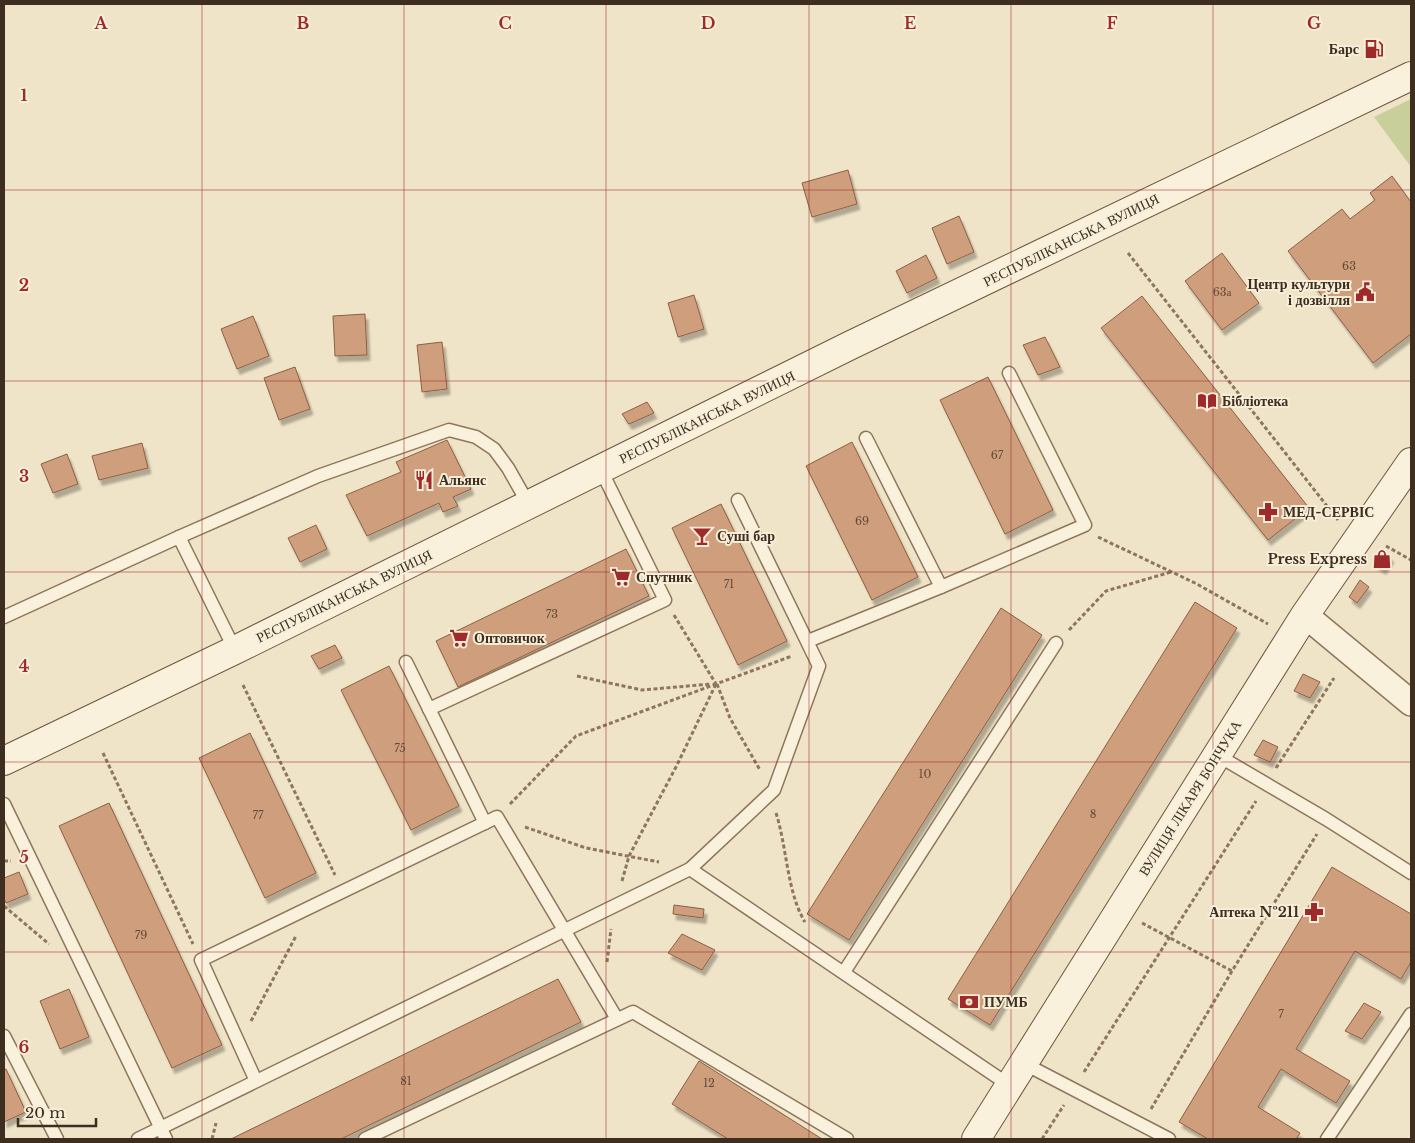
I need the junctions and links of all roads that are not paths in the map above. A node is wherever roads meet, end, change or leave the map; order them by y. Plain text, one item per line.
1 (1411, 76) edge
2 (1009, 373) dead end
3 (866, 438) dead end
4 (1411, 462) edge
5 (601, 470) junction
6 (738, 500) dead end
7 (529, 505) junction
8 (179, 537) junction
9 (941, 587) junction
10 (1305, 615) junction
11 (4, 617) edge
12 (1056, 643) road end
13 (810, 645) junction
14 (235, 650) junction
15 (406, 662) dead end
16 (1411, 703) edge
17 (429, 709) junction
18 (1217, 755) junction
19 (4, 761) edge
20 (4, 804) edge
21 (491, 820) junction
22 (690, 869) junction
23 (1411, 873) edge
24 (565, 931) junction
25 (844, 972) junction
26 (1411, 1014) edge
27 (617, 1019) junction
28 (4, 1036) edge
29 (1016, 1074) junction
30 (256, 1081) junction
31 (161, 1127) junction
32 (58, 1139) edge
33 (138, 1139) edge
34 (166, 1139) edge
35 (365, 1139) edge
36 (847, 1139) edge
37 (976, 1139) edge
38 (1169, 1139) edge
39 (1327, 1139) edge

1 - 5 main road, РЕСПУБЛІКАНСЬКА ВУЛИЦЯ
2 - 9 lane
3 - 9 lane
4 - 10 main road, ВУЛИЦЯ ЛІКАРЯ БОНЧУКА
5 - 7 main road, РЕСПУБЛІКАНСЬКА ВУЛИЦЯ
5 - 17 lane
6 - 13 lane
7 - 8 lane
7 - 14 main road, РЕСПУБЛІКАНСЬКА ВУЛИЦЯ
8 - 11 lane
8 - 14 lane
9 - 13 lane
10 - 16 street
10 - 18 main road, ВУЛИЦЯ ЛІКАРЯ БОНЧУКА
12 - 25 lane
13 - 22 lane
14 - 19 main road, РЕСПУБЛІКАНСЬКА ВУЛИЦЯ
15 - 17 lane
17 - 21 lane
18 - 23 lane
18 - 29 main road, ВУЛИЦЯ ЛІКАРЯ БОНЧУКА
20 - 31 lane
21 - 24 lane
21 - 30 lane
22 - 24 lane
22 - 25 lane
24 - 27 lane
24 - 30 lane
25 - 29 lane
26 - 39 lane
27 - 35 lane
27 - 36 lane
28 - 32 lane
29 - 37 main road, ВУЛИЦЯ ЛІКАРЯ БОНЧУКА
29 - 38 lane
30 - 31 lane
31 - 33 lane
31 - 34 lane

